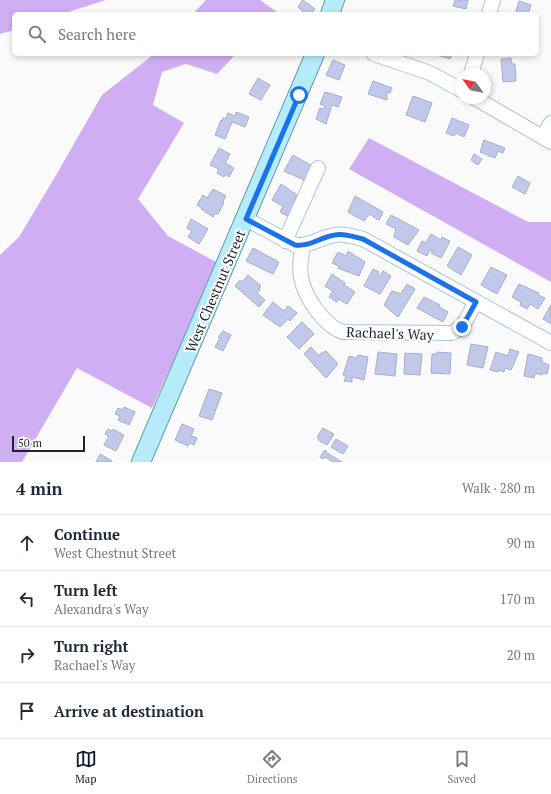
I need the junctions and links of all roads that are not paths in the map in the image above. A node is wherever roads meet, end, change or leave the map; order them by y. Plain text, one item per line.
1 (335, 0) edge
2 (493, 0) edge
3 (331, 12) edge
4 (490, 12) edge
5 (314, 56) edge
6 (380, 56) edge
7 (476, 56) edge
8 (473, 68) edge
9 (455, 87) edge
10 (485, 104) edge
11 (551, 123) edge
12 (547, 140) edge
13 (318, 168) dead end
14 (246, 219) junction
15 (285, 240) junction
16 (303, 246) junction
17 (476, 302) junction
18 (551, 343) edge
19 (143, 461) edge

1 - 3 main road
2 - 4 street
5 - 14 main road, West Chestnut Street
6 - 9 street
7 - 8 street
10 - 12 street
11 - 12 street
13 - 15 street
14 - 15 street
14 - 19 main road, West Chestnut Street
15 - 16 street
16 - 17 street
16 - 17 street, Rachael's Way
17 - 18 street

